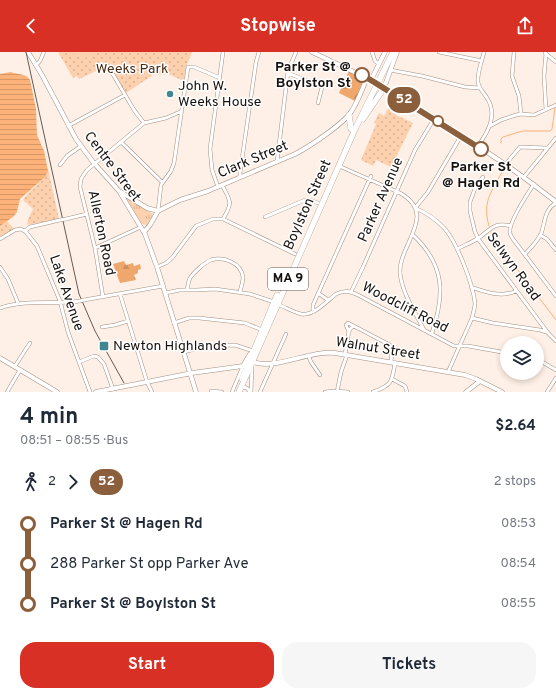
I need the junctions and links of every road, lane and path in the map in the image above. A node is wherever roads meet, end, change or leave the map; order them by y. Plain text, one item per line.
1 (44, 52) edge
2 (222, 52) edge
3 (259, 52) edge
4 (296, 52) edge
5 (312, 52) edge
6 (372, 52) edge
7 (385, 52) edge
8 (388, 52) edge
9 (392, 52) edge
10 (397, 52) edge
11 (439, 52) edge
12 (484, 52) edge
13 (514, 52) edge
14 (28, 53) edge
15 (545, 53) edge
16 (482, 62) junction
17 (556, 62) edge
18 (379, 64) junction
19 (36, 66) junction
20 (108, 66) dead end
21 (390, 70) junction
22 (288, 72) junction
23 (220, 78) junction
24 (370, 80) junction
25 (381, 86) junction
26 (480, 88) junction
27 (125, 95) junction
28 (318, 103) dead end
29 (556, 105) edge
30 (546, 110) junction
31 (182, 111) junction
32 (521, 114) junction
33 (349, 115) junction
34 (434, 119) junction
35 (144, 122) junction
36 (68, 126) junction
37 (490, 126) junction
38 (351, 129) junction
39 (352, 136) junction
40 (461, 136) junction
41 (556, 138) edge
42 (121, 142) junction
43 (81, 146) junction
44 (478, 146) junction
45 (547, 148) junction
46 (277, 162) junction
47 (95, 164) junction
48 (60, 165) dead end
49 (505, 165) junction
50 (339, 166) junction
51 (240, 177) junction
52 (483, 177) dead end
53 (524, 177) junction
54 (370, 178) junction
55 (162, 182) junction
56 (534, 184) junction
57 (220, 186) junction
58 (117, 189) junction
59 (397, 192) junction
60 (318, 203) junction
61 (556, 203) edge
62 (415, 208) junction
63 (158, 211) junction
64 (87, 214) junction
65 (265, 217) dead end
66 (223, 219) junction
67 (511, 226) junction
68 (141, 228) junction
69 (24, 231) junction
70 (144, 232) junction
71 (413, 235) junction
72 (540, 235) junction
73 (478, 238) junction
74 (0, 239) edge
75 (95, 248) junction
76 (457, 249) junction
77 (556, 250) edge
78 (295, 254) junction
79 (525, 254) junction
80 (0, 267) edge
81 (156, 267) junction
82 (163, 286) junction
83 (471, 287) junction
84 (187, 290) junction
85 (516, 291) junction
86 (240, 292) junction
87 (351, 292) junction
88 (165, 293) junction
89 (318, 293) junction
90 (120, 294) junction
91 (556, 296) edge
92 (103, 297) junction
93 (328, 300) junction
94 (276, 303) junction
95 (18, 304) junction
96 (60, 304) junction
97 (0, 308) edge
98 (313, 312) junction
99 (472, 318) junction
100 (128, 321) junction
101 (174, 324) junction
102 (354, 326) junction
103 (102, 327) dead end
104 (262, 330) junction
105 (424, 330) junction
106 (349, 332) junction
107 (432, 333) junction
108 (548, 333) junction
109 (286, 334) dead end
110 (556, 341) edge
111 (30, 343) dead end
112 (458, 346) junction
113 (253, 351) junction
114 (184, 352) junction
115 (500, 352) edge
116 (346, 355) junction
117 (308, 356) junction
118 (0, 358) edge
119 (79, 362) junction
120 (273, 362) junction
121 (393, 363) junction
122 (544, 363) edge
123 (252, 364) junction
124 (15, 366) junction
125 (243, 366) junction
126 (20, 370) junction
127 (556, 370) edge
128 (448, 372) junction
129 (190, 373) junction
130 (320, 375) dead end
131 (556, 378) edge
132 (392, 379) junction
133 (478, 380) junction
134 (147, 382) junction
135 (122, 387) junction
136 (113, 389) junction
137 (241, 390) edge
138 (211, 391) edge
139 (337, 391) edge
140 (7, 392) edge
141 (56, 392) edge
142 (90, 392) edge
143 (96, 392) edge
144 (123, 392) edge
145 (152, 392) edge
146 (196, 392) edge
147 (222, 392) edge
148 (232, 392) edge
149 (236, 392) edge
150 (250, 392) edge
151 (260, 392) edge
152 (325, 392) edge
153 (348, 392) edge
154 (373, 392) edge
155 (408, 392) edge
156 (466, 392) edge
157 (502, 392) edge
158 (547, 392) edge

1 - 19 street
2 - 23 street
3 - 51 street
4 - 22 street
5 - 24 main road
6 - 18 street
7 - 18 main road
8 - 38 highway, Boylston Street / MA 9
9 - 39 highway, Boylston Street / MA 9
10 - 21 main road
11 - 16 street
12 - 16 street
13 - 32 street
14 - 19 main road, Centre Street
15 - 17 street
15 - 30 street
16 - 26 street
18 - 24 main road
19 - 36 main road, Centre Street
20 - 27 street
21 - 25 main road
21 - 26 street
22 - 28 street
22 - 46 street
23 - 31 street
23 - 57 street
24 - 25 main road, bridge
24 - 33 main road
25 - 34 main road
25 - 39 highway
26 - 37 street
27 - 35 street
27 - 36 street
29 - 30 street
30 - 32 street
31 - 35 street
31 - 55 street
32 - 37 street
33 - 38 highway
33 - 46 main road, Clark Street
34 - 40 main road
34 - 59 street, Parker Avenue
35 - 42 street, Allerton Road
36 - 43 main road, Centre Street
37 - 44 street
38 - 60 highway, Boylston Street / MA 9
39 - 50 highway, Boylston Street / MA 9
40 - 44 main road
40 - 62 street
41 - 45 street
42 - 47 street, Allerton Road
42 - 55 street
43 - 47 main road, Centre Street
43 - 48 street
44 - 49 main road
45 - 49 street
45 - 53 street
46 - 51 main road, Clark Street
47 - 58 main road, Centre Street
47 - 64 street, Allerton Road
49 - 53 main road
50 - 54 street
50 - 94 highway, Boylston Street / MA 9
51 - 57 main road, Clark Street
52 - 73 street, Selwyn Road
53 - 56 main road
54 - 59 street
54 - 89 street
55 - 63 street
56 - 61 main road
56 - 67 street
57 - 63 main road, Clark Street
57 - 66 street
58 - 63 main road
58 - 68 main road, Centre Street
59 - 62 street
59 - 87 street, Parker Avenue
60 - 65 street
60 - 78 highway, Boylston Street / MA 9
61 - 72 street
62 - 71 street
62 - 76 street
63 - 70 main road
64 - 69 street, bridge
64 - 75 street, Allerton Road
66 - 78 street
66 - 81 street
67 - 73 street
67 - 79 street
68 - 70 main road, Centre Street
68 - 75 street
69 - 74 street
69 - 96 street, Lake Avenue
70 - 81 main road, Centre Street
71 - 105 street
71 - 107 street
72 - 77 street
72 - 79 street
73 - 76 street
73 - 85 street, Selwyn Road
75 - 92 street, Allerton Road
76 - 83 street
78 - 94 highway, Boylston Street / MA 9
79 - 91 street
80 - 95 street
81 - 82 main road, Centre Street
82 - 88 main road, Centre Street
82 - 90 street
83 - 85 street
83 - 99 street
84 - 86 street
84 - 86 street
84 - 88 street
85 - 108 street, Selwyn Road
86 - 94 street
87 - 93 street, Woodcliff Road
87 - 105 street, Woodcliff Road
88 - 101 main road, Centre Street
89 - 93 street
89 - 98 street
90 - 92 street
90 - 100 street
92 - 96 street, bridge
93 - 98 street, Woodcliff Road
94 - 98 street
94 - 104 highway, Boylston Street / MA 9
94 - 123 highway, Boylston Street / MA 9
95 - 96 street
95 - 97 street
96 - 119 street, Lake Avenue
99 - 108 street
99 - 112 street
100 - 103 street
100 - 134 street
101 - 104 street
101 - 114 main road, Centre Street
102 - 106 street
102 - 106 street
102 - 121 street
104 - 113 highway, Boylston Street / MA 9
105 - 107 street, Woodcliff Road
106 - 116 street
107 - 112 street, Woodcliff Road
108 - 110 street, Selwyn Road
109 - 120 street
111 - 124 street
112 - 115 street, Woodcliff Road
112 - 128 street
113 - 114 street
113 - 125 main road
113 - 149 highway, Boylston Street / MA 9
114 - 129 main road, Centre Street
116 - 117 main road, Walnut Street
116 - 121 main road, Walnut Street
116 - 139 street
117 - 120 main road, Walnut Street
117 - 130 street
118 - 124 main road
119 - 136 street
119 - 142 street, Lake Avenue
120 - 123 main road, Walnut Street
120 - 151 street
121 - 128 main road, Walnut Street
121 - 132 street
122 - 127 street
123 - 137 highway, Boylston Street / MA 9
123 - 150 street
124 - 126 main road
125 - 129 main road
125 - 148 street
126 - 140 street
126 - 141 main road
128 - 133 main road, Walnut Street
129 - 134 main road
129 - 146 main road, Centre Street
131 - 158 street
132 - 154 street
132 - 155 street
133 - 156 main road
133 - 157 main road, Walnut Street
134 - 135 main road
134 - 145 street
135 - 136 main road
135 - 144 main road
136 - 143 main road
137 - 150 street
138 - 147 street
139 - 152 street
139 - 153 street

